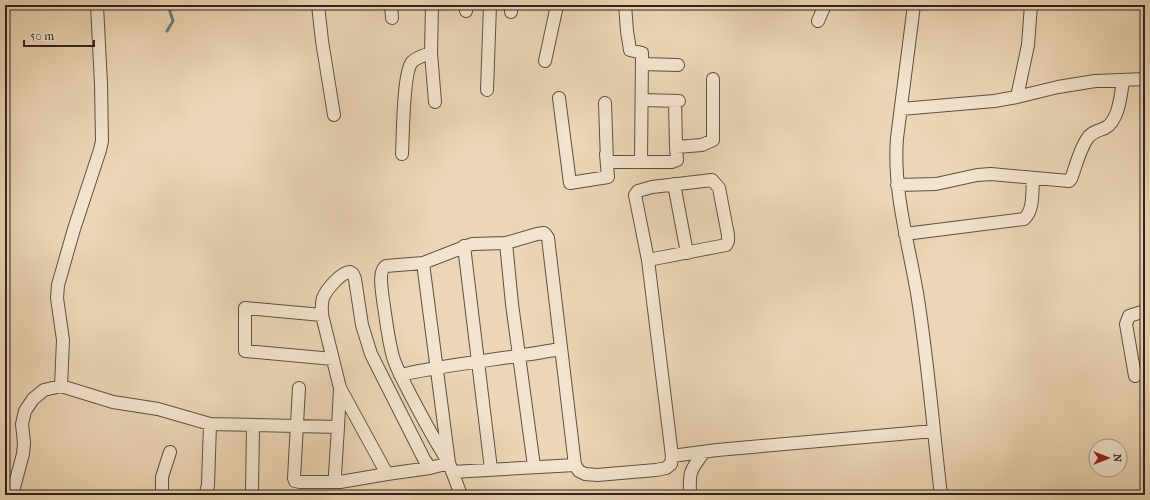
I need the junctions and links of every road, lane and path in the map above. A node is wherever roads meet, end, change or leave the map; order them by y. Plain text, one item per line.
1 (97, 5) edge
2 (318, 5) edge
3 (391, 5) edge
4 (432, 5) edge
5 (490, 5) edge
6 (556, 5) edge
7 (626, 5) edge
8 (825, 5) edge
9 (914, 5) edge
10 (1031, 5) edge
11 (392, 18) dead end
12 (818, 21) dead end
13 (431, 53) junction
14 (545, 61) dead end
15 (642, 64) junction
16 (678, 65) dead end
17 (1145, 79) edge
18 (713, 80) dead end
19 (1123, 80) junction
20 (487, 90) dead end
21 (1017, 97) junction
22 (559, 98) dead end
23 (642, 100) junction
24 (435, 102) dead end
25 (601, 104) dead end
26 (901, 109) junction
27 (334, 115) dead end
28 (676, 147) junction
29 (402, 154) dead end
30 (608, 162) junction
31 (641, 162) junction
32 (1033, 178) junction
33 (674, 184) junction
34 (897, 185) junction
35 (905, 234) junction
36 (506, 243) junction
37 (464, 246) junction
38 (687, 254) junction
39 (648, 260) junction
40 (423, 263) junction
41 (1145, 311) edge
42 (322, 315) junction
43 (560, 349) junction
44 (519, 356) junction
45 (333, 359) junction
46 (478, 362) junction
47 (436, 367) junction
48 (400, 375) junction
49 (1135, 376) dead end
50 (61, 386) junction
51 (299, 388) dead end
52 (340, 388) junction
53 (210, 424) junction
54 (253, 426) junction
55 (296, 426) junction
56 (338, 427) junction
57 (934, 431) junction
58 (170, 452) dead end
59 (704, 452) junction
60 (672, 456) junction
61 (575, 465) junction
62 (534, 466) junction
63 (444, 467) junction
64 (491, 469) junction
65 (387, 474) junction
66 (340, 482) junction
67 (252, 490) dead end
68 (12, 495) edge
69 (162, 495) edge
70 (204, 495) edge
71 (460, 495) edge
72 (690, 495) edge
73 (941, 495) edge

1 - 50 street
2 - 27 street
3 - 11 street
4 - 13 street
5 - 20 street
6 - 14 street
7 - 15 street
8 - 12 street
9 - 26 street
10 - 21 street
13 - 24 street
13 - 29 street
15 - 16 street
15 - 23 street
17 - 19 street
18 - 28 street
19 - 21 street
19 - 32 street
21 - 26 street
22 - 30 street
23 - 28 street
23 - 31 street
25 - 30 street
26 - 34 street
28 - 31 street
30 - 31 street
32 - 34 street
32 - 35 street
33 - 38 street
33 - 38 street
33 - 39 street
34 - 35 street
35 - 57 street
36 - 37 street
36 - 43 street
36 - 44 street
37 - 40 street
37 - 46 street
38 - 39 street
39 - 60 street
40 - 47 street
40 - 48 street
41 - 49 street
42 - 45 street
42 - 45 street
42 - 63 street
43 - 44 street
43 - 61 street
44 - 46 street
44 - 62 street
45 - 52 street
46 - 47 street
46 - 64 street
47 - 48 street
47 - 63 street
48 - 63 street
50 - 53 street
50 - 68 street
51 - 55 street
52 - 56 street
52 - 65 street
53 - 54 street
53 - 70 street
54 - 55 street
54 - 67 street
55 - 56 street
55 - 66 street
56 - 66 street
57 - 59 street
57 - 73 street
58 - 69 street
59 - 60 street
59 - 72 street
60 - 61 street
61 - 62 street
62 - 64 street
63 - 64 street
63 - 65 street
63 - 71 street
65 - 66 street

